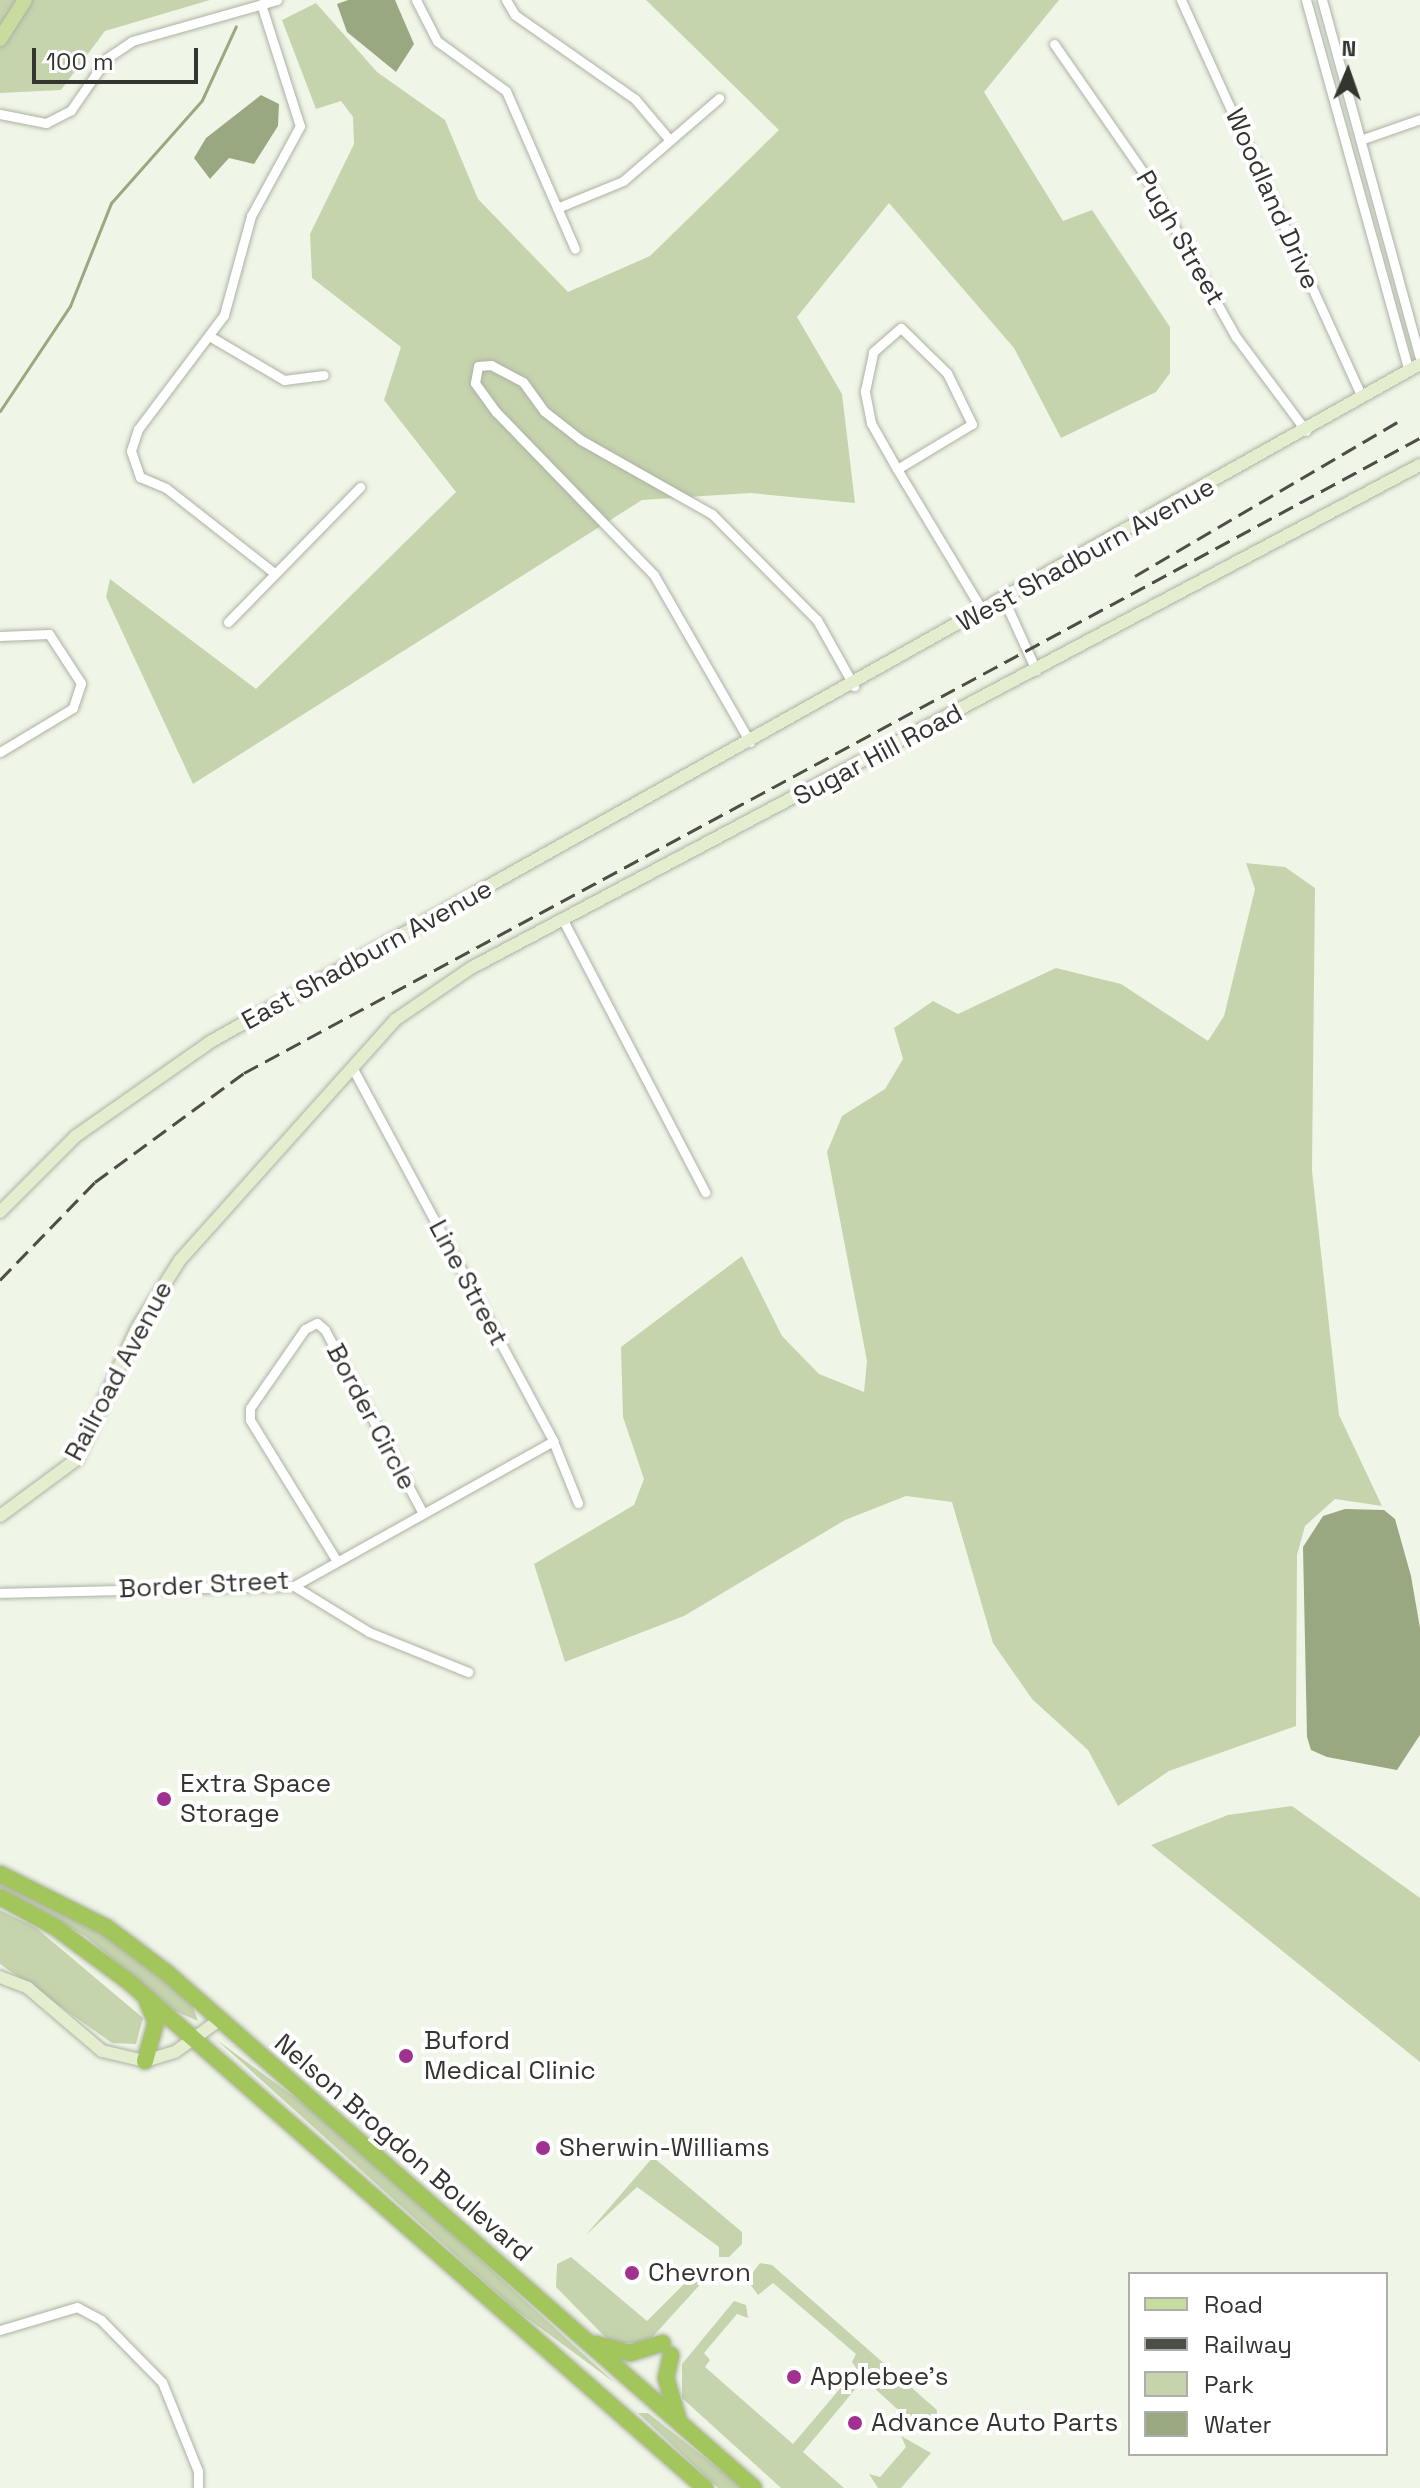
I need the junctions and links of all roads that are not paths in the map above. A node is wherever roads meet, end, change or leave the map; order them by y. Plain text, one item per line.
1 (25, 0) edge
2 (277, 0) edge
3 (416, 0) edge
4 (506, 0) edge
5 (1181, 0) edge
6 (1306, 0) edge
7 (1322, 0) edge
8 (261, 4) junction
9 (0, 39) edge
10 (1054, 44) dead end
11 (719, 98) dead end
12 (0, 114) edge
13 (1420, 119) edge
14 (668, 138) junction
15 (1363, 139) junction
16 (557, 208) junction
17 (575, 249) dead end
18 (211, 337) junction
19 (1416, 365) edge
20 (324, 375) dead end
21 (1362, 397) junction
22 (1306, 431) junction
23 (1420, 465) edge
24 (897, 469) junction
25 (360, 487) dead end
26 (273, 572) junction
27 (1005, 602) junction
28 (984, 613) junction
29 (228, 622) dead end
30 (0, 636) edge
31 (1036, 670) junction
32 (854, 686) junction
33 (751, 744) junction
34 (0, 752) edge
35 (564, 922) junction
36 (352, 1067) junction
37 (705, 1192) dead end
38 (4, 1207) edge
39 (553, 1441) junction
40 (578, 1503) dead end
41 (421, 1510) junction
42 (0, 1516) edge
43 (335, 1558) junction
44 (294, 1586) junction
45 (0, 1593) edge
46 (468, 1672) dead end
47 (0, 1874) edge
48 (0, 1897) edge
49 (0, 1977) edge
50 (142, 1993) junction
51 (221, 2019) junction
52 (194, 2038) junction
53 (145, 2061) junction
54 (0, 2330) edge
55 (583, 2338) junction
56 (680, 2423) junction
57 (198, 2488) edge
58 (705, 2488) edge
59 (754, 2488) edge

1 - 9 main road
2 - 8 street
3 - 16 street
4 - 14 street
5 - 21 street, Woodland Drive
6 - 19 street
7 - 15 street
8 - 12 street
8 - 18 street
10 - 22 street, Pugh Street
11 - 14 street
13 - 15 street
14 - 16 street
15 - 19 street
16 - 17 street
18 - 20 street
18 - 26 street
19 - 21 street, West Shadburn Avenue
21 - 22 street, West Shadburn Avenue
22 - 27 street, West Shadburn Avenue
23 - 31 street, Sugar Hill Road
24 - 24 street
24 - 28 street
25 - 26 street
26 - 29 street
27 - 28 street, West Shadburn Avenue
27 - 31 street
28 - 32 street, West Shadburn Avenue
30 - 34 street
31 - 35 street, Sugar Hill Road
32 - 33 street, West Shadburn Avenue
32 - 33 street
33 - 38 street, East Shadburn Avenue
35 - 36 street, Sugar Hill Road
35 - 37 street
36 - 39 street, Line Street
36 - 42 street, Railroad Avenue
39 - 40 street, Line Street
39 - 41 street, Border Street
41 - 43 street, Border Street
41 - 43 street, Border Circle
43 - 44 street, Border Street
44 - 45 street, Border Street
44 - 46 street
47 - 51 highway, Nelson Brogdon Boulevard
48 - 50 highway
49 - 53 street
50 - 52 highway
50 - 53 highway
51 - 52 street
51 - 55 highway, Nelson Brogdon Boulevard
52 - 53 street
52 - 58 highway
54 - 57 street
55 - 56 highway, Nelson Brogdon Boulevard
55 - 56 highway
56 - 59 highway, Nelson Brogdon Boulevard

